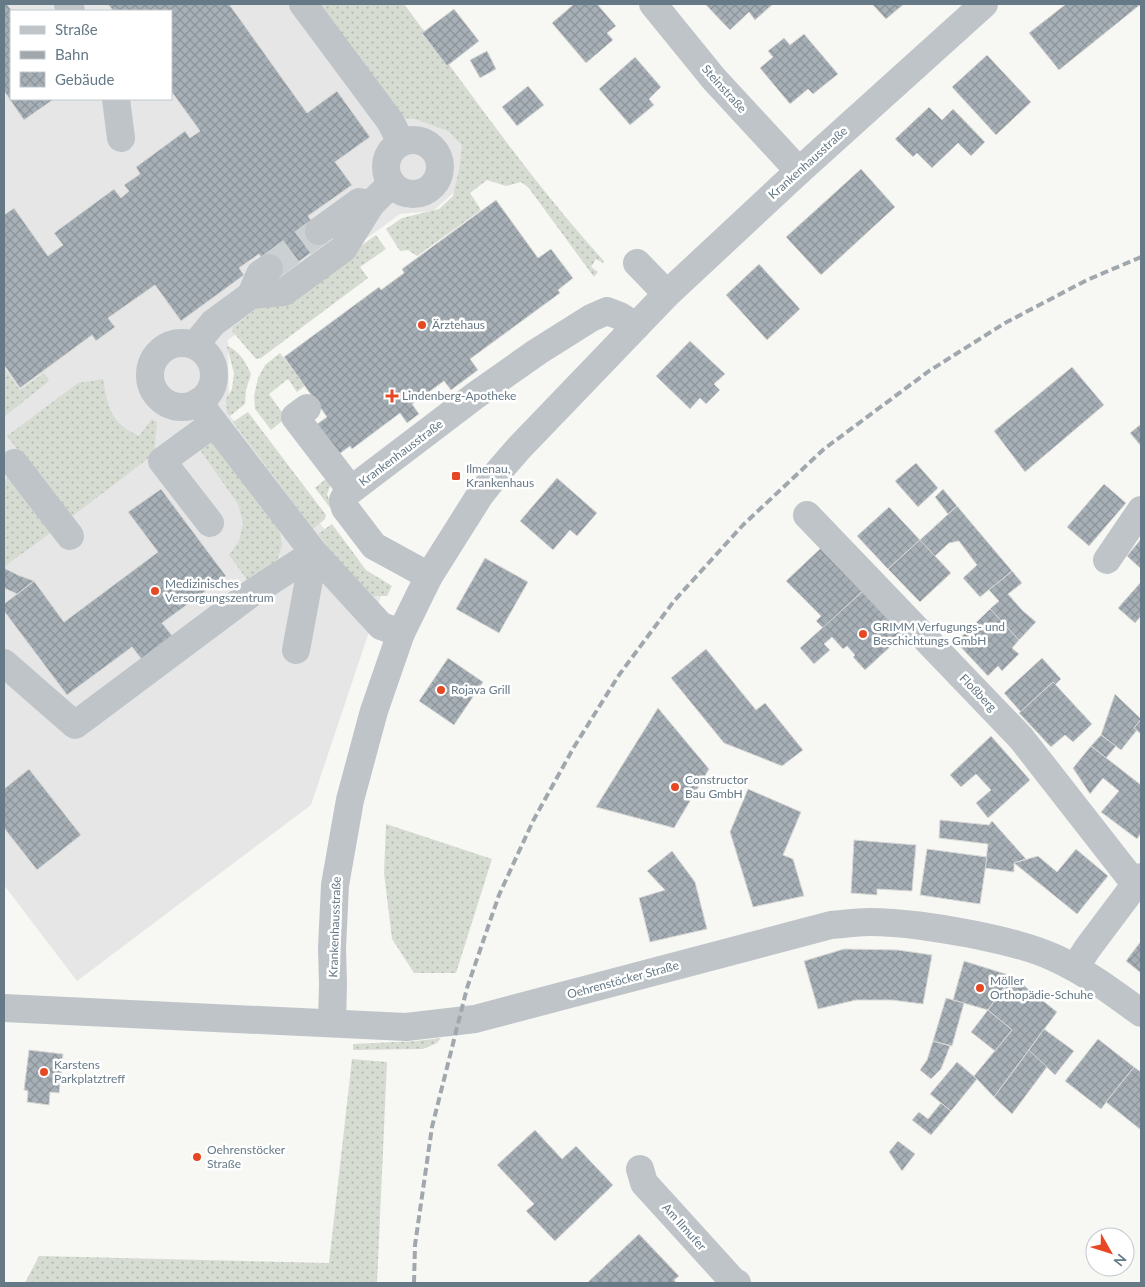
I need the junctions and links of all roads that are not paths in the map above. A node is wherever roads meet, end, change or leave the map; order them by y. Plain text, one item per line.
1 (303, 4) edge
2 (653, 4) edge
3 (984, 4) edge
4 (116, 100) edge
5 (121, 138) dead end
6 (402, 142) junction
7 (799, 171) junction
8 (391, 184) junction
9 (371, 204) junction
10 (319, 232) tunnel mouth
11 (637, 263) dead end
12 (269, 268) tunnel mouth
13 (667, 294) junction
14 (252, 295) junction
15 (636, 326) junction
16 (195, 345) junction
17 (307, 408) dead end
18 (206, 412) junction
19 (7, 461) edge
20 (352, 490) junction
21 (1141, 510) edge
22 (807, 515) dead end
23 (210, 523) dead end
24 (70, 536) dead end
25 (314, 553) junction
26 (1107, 560) dead end
27 (428, 576) junction
28 (401, 633) junction
29 (296, 650) dead end
30 (4, 663) edge
31 (1138, 880) edge
32 (1075, 968) junction
33 (4, 1008) edge
34 (1141, 1013) edge
35 (332, 1023) junction
36 (640, 1169) dead end
37 (734, 1283) edge

1 - 6 street
2 - 7 street, Steinstraße
3 - 7 street, Krankenhausstraße
4 - 5 street
6 - 8 street
6 - 8 street
7 - 13 street, Krankenhausstraße
8 - 9 street
9 - 10 street
9 - 14 street
11 - 13 street
12 - 14 street
13 - 15 street, Krankenhausstraße
14 - 16 street
15 - 20 street, Krankenhausstraße
15 - 27 street, Krankenhausstraße
16 - 18 street
16 - 18 street
17 - 20 street
18 - 23 street
18 - 25 street
19 - 24 street
20 - 27 street, Krankenhausstraße
21 - 26 street
22 - 31 street, Floßberg
25 - 28 street
25 - 29 street
25 - 30 street
27 - 28 street, Krankenhausstraße
28 - 35 street, Krankenhausstraße
31 - 32 street
32 - 34 street, Oehrenstöcker Straße
32 - 35 street, Oehrenstöcker Straße
33 - 35 street, Oehrenstöcker Straße
36 - 37 street, Am Ilmufer

